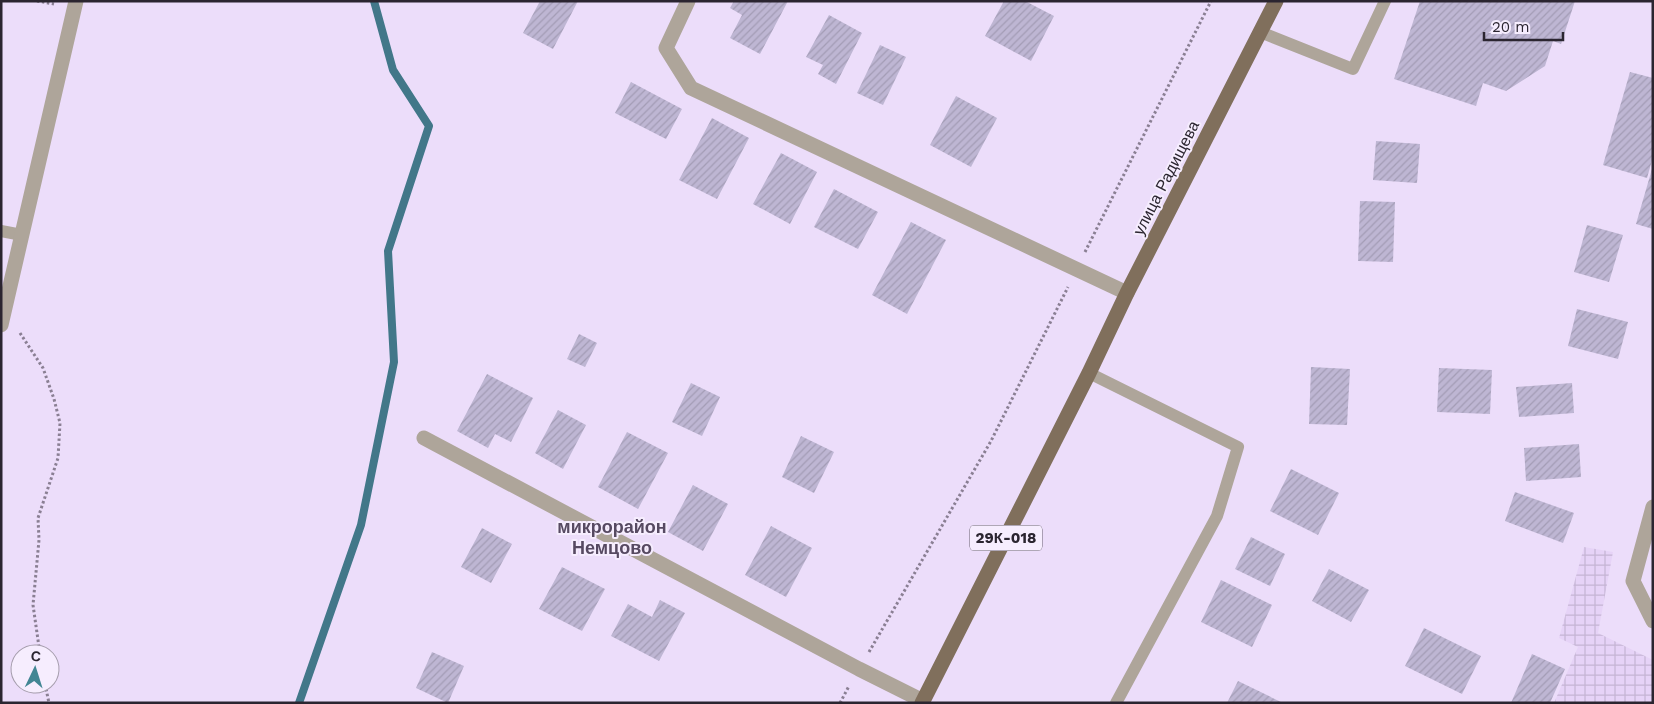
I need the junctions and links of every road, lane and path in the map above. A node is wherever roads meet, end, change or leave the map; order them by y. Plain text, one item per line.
1 (76, 1) edge
2 (688, 1) edge
3 (1211, 1) edge
4 (1276, 1) edge
5 (1385, 1) edge
6 (1260, 32) junction
7 (1, 231) edge
8 (22, 236) junction
9 (1076, 269) junction
10 (1127, 293) junction
11 (2, 320) edge
12 (1089, 373) junction
13 (424, 438) dead end
14 (1653, 508) edge
15 (1653, 620) edge
16 (39, 644) edge
17 (859, 669) junction
18 (923, 702) edge
19 (840, 703) edge
20 (1116, 703) edge

1 - 8 street
2 - 9 street
3 - 9 path
4 - 6 main road, улица Радищева
5 - 6 lane
6 - 10 main road, улица Радищева
7 - 8 lane
8 - 11 street
9 - 10 street
9 - 17 path
10 - 12 main road, улица Радищева
11 - 16 path
12 - 18 main road, 29К-018
12 - 20 lane
13 - 17 street
14 - 15 street
17 - 18 street
17 - 19 path

